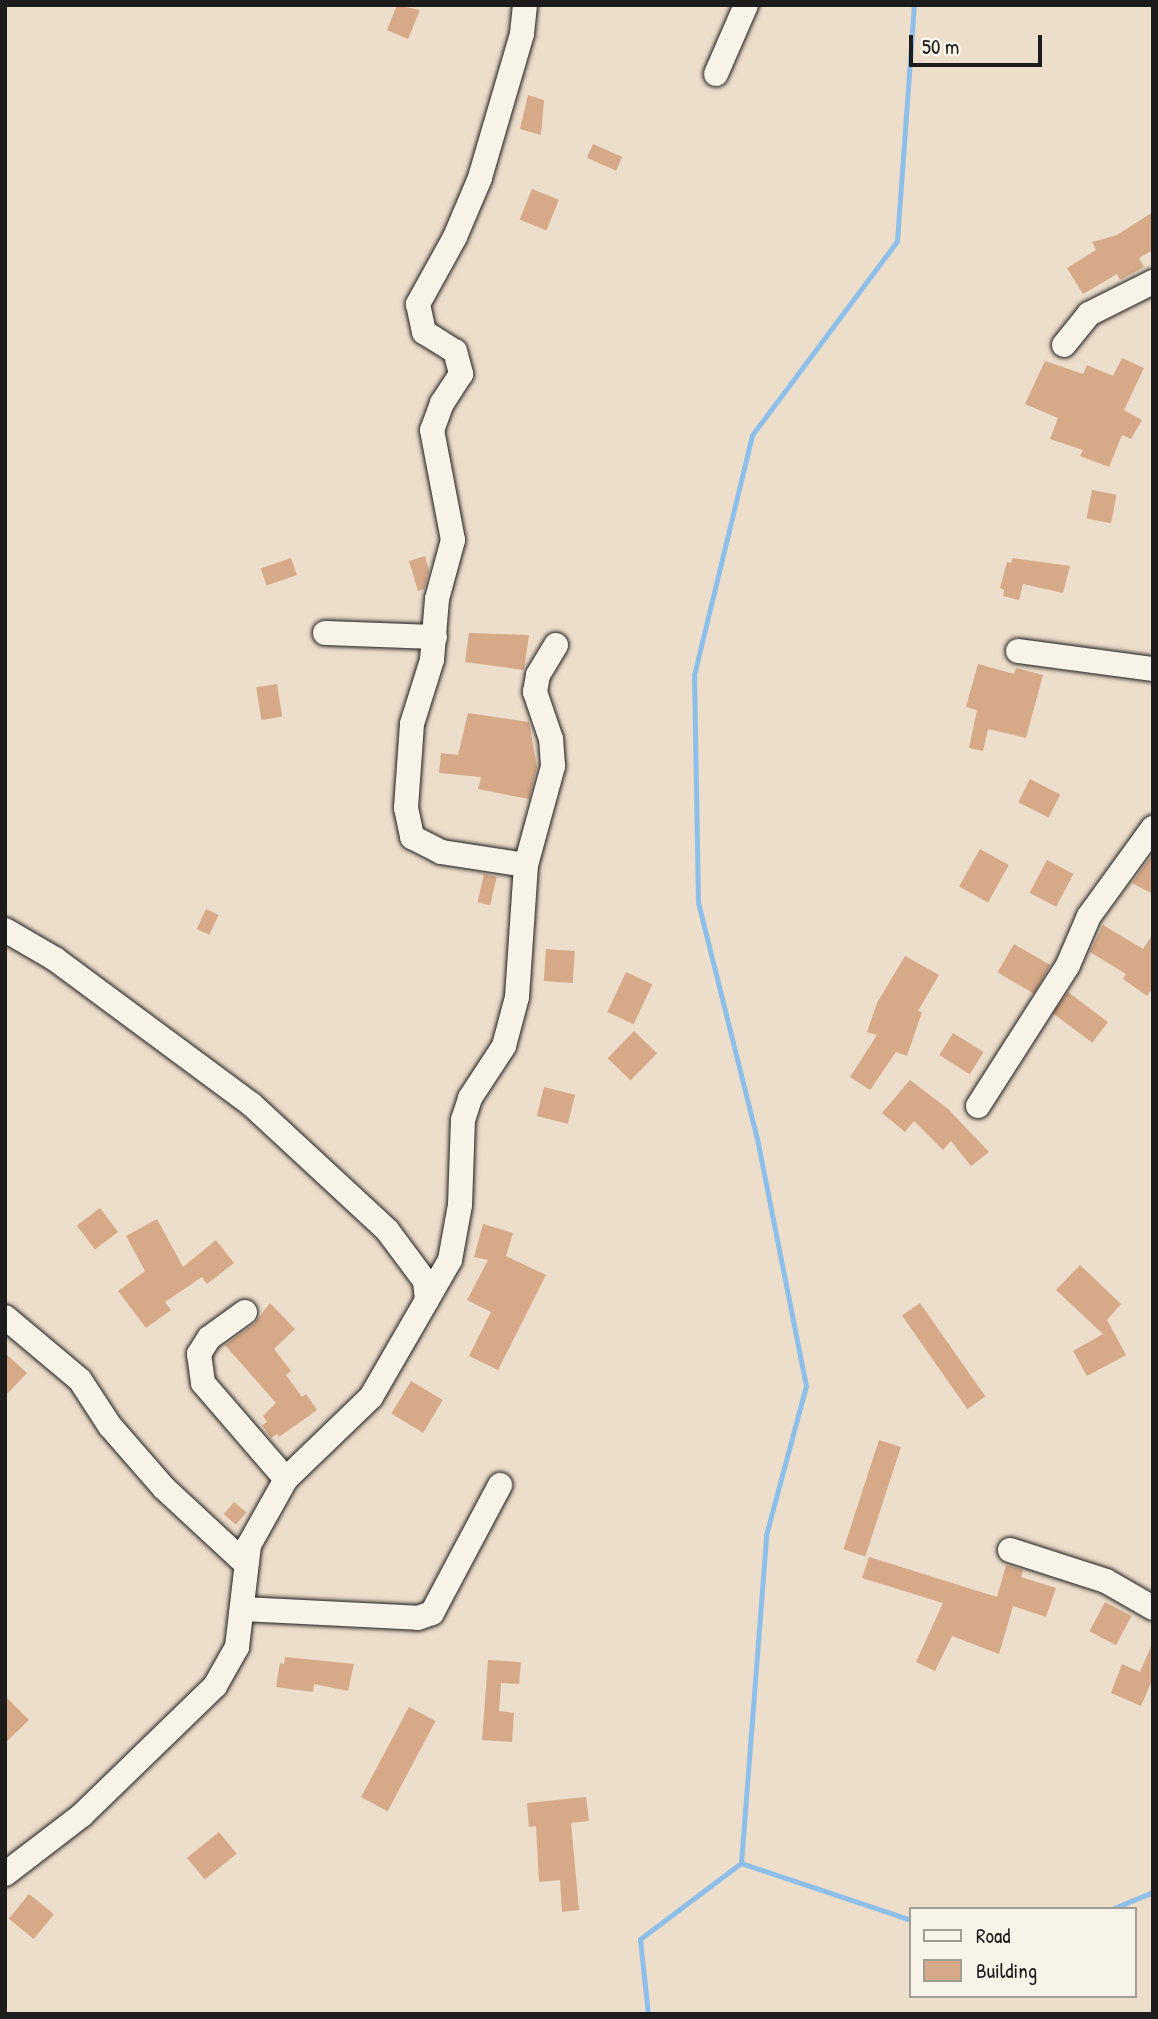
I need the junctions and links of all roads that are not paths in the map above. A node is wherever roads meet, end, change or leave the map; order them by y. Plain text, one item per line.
1 (525, 5) edge
2 (746, 5) edge
3 (716, 74) dead end
4 (1153, 282) edge
5 (1064, 345) dead end
6 (325, 633) dead end
7 (435, 637) junction
8 (556, 645) dead end
9 (1018, 651) dead end
10 (1153, 669) edge
11 (1153, 828) edge
12 (526, 865) junction
13 (5, 930) edge
14 (978, 1106) dead end
15 (427, 1300) junction
16 (245, 1312) dead end
17 (5, 1317) edge
18 (286, 1479) junction
19 (500, 1485) dead end
20 (1010, 1550) dead end
21 (245, 1563) junction
22 (1153, 1608) edge
23 (243, 1609) junction
24 (5, 1874) edge

1 - 7 street
2 - 3 street
4 - 5 street
6 - 7 street
7 - 12 street
8 - 12 street
9 - 10 street
11 - 14 street
12 - 15 street
13 - 15 street
15 - 18 street
16 - 18 street
17 - 21 street
18 - 21 street
19 - 23 street
20 - 22 street
21 - 23 street
23 - 24 street

